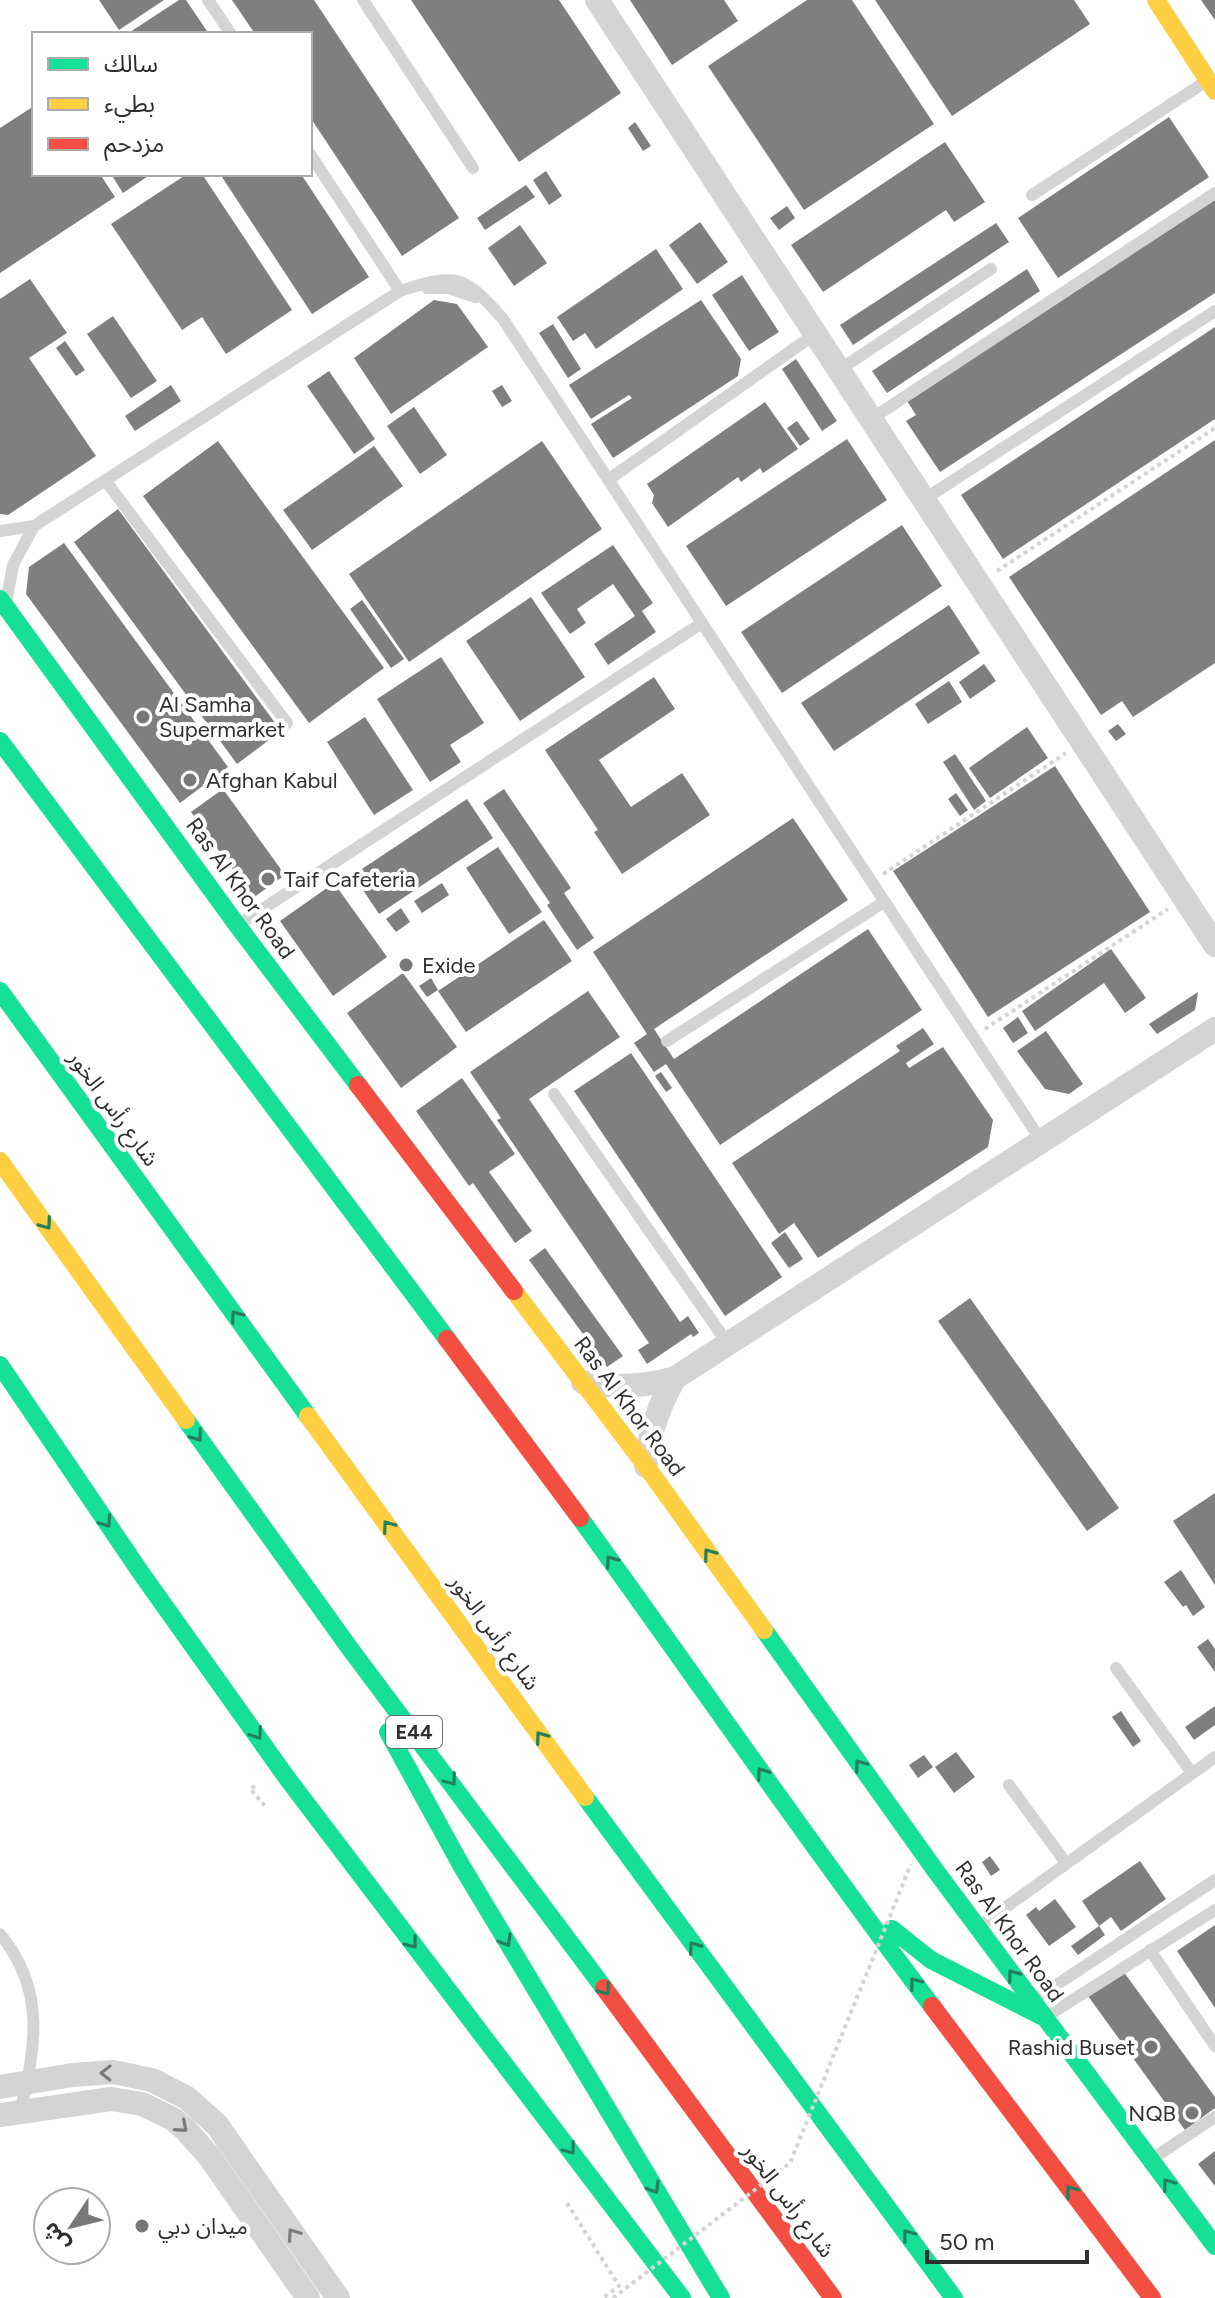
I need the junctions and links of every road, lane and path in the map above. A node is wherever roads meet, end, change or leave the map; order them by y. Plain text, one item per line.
1 (208, 0) edge
2 (363, 0) edge
3 (597, 0) edge
4 (1156, 0) edge
5 (230, 32) edge
6 (1212, 85) edge
7 (312, 157) edge
8 (473, 168) dead end
9 (1215, 193) edge
10 (1032, 195) dead end
11 (991, 269) dead end
12 (400, 291) junction
13 (1215, 311) edge
14 (815, 334) junction
15 (839, 370) junction
16 (871, 419) junction
17 (1215, 428) edge
18 (105, 480) junction
19 (608, 480) junction
20 (923, 500) junction
21 (34, 526) junction
22 (0, 531) edge
23 (978, 583) junction
24 (4, 604) edge
25 (702, 623) junction
26 (287, 723) dead end
27 (0, 741) edge
28 (1082, 742) junction
29 (871, 882) junction
30 (1184, 898) junction
31 (884, 902) junction
32 (237, 925) junction
33 (1215, 945) edge
34 (0, 991) edge
35 (1215, 1029) edge
36 (973, 1037) junction
37 (667, 1041) dead end
38 (554, 1094) dead end
39 (1042, 1142) junction
40 (0, 1161) edge
41 (728, 1344) junction
42 (0, 1365) edge
43 (675, 1378) junction
44 (583, 1382) junction
45 (0, 1391) edge
46 (646, 1466) junction
47 (89, 1497) junction
48 (351, 1650) junction
49 (1116, 1668) dead end
50 (1215, 1757) edge
51 (1192, 1773) junction
52 (1009, 1785) dead end
53 (1066, 1863) junction
54 (911, 1864) dead end
55 (834, 1876) junction
56 (1215, 1880) edge
57 (1215, 1910) edge
58 (979, 1927) junction
59 (0, 1934) edge
60 (1150, 1950) junction
61 (1032, 2000) junction
62 (740, 2010) junction
63 (1045, 2018) junction
64 (1215, 2046) edge
65 (27, 2082) junction
66 (0, 2087) edge
67 (836, 2105) dead end
68 (10, 2114) edge
69 (1215, 2117) edge
70 (1150, 2161) junction
71 (1215, 2246) edge
72 (308, 2298) edge
73 (338, 2298) edge
74 (613, 2298) edge
75 (682, 2298) edge
76 (721, 2298) edge
77 (833, 2298) edge
78 (954, 2298) edge
79 (1152, 2298) edge

1 - 5 lane
2 - 8 lane
3 - 14 street
4 - 6 main road
6 - 10 lane
7 - 12 lane
9 - 16 lane
11 - 15 lane
12 - 18 lane
12 - 19 lane
13 - 20 lane
14 - 15 street
14 - 19 lane
15 - 16 street
16 - 20 street
17 - 23 path
18 - 21 lane
18 - 26 lane
19 - 25 lane
20 - 23 street
21 - 22 lane
21 - 24 lane
23 - 28 street
24 - 32 main road, Ras Al Khor Road
25 - 29 lane
25 - 32 lane
55 -> 27 main road
28 - 29 path
28 - 30 street
29 - 31 lane
30 - 33 street
30 - 36 path
31 - 36 lane
31 - 37 lane
32 - 44 main road, Ras Al Khor Road
62 -> 34 main road, شارع رأس الخور
35 - 39 street
36 - 39 lane
38 - 41 lane
39 - 41 street
40 -> 48 main road, شارع رأس الخور / E44
41 - 43 street
42 - 47 main road
43 - 44 street
43 - 46 street
44 - 46 main road, Ras Al Khor Road
45 - 47 street
58 -> 46 main road, Ras Al Khor Road
47 -> 75 main road
48 -> 76 main road
48 -> 77 main road, شارع رأس الخور / E44
49 - 51 lane
50 - 51 lane
51 - 53 lane
52 - 53 lane
53 - 58 lane
54 - 74 path, bridge
55 - 63 main road
79 -> 55 main road
56 - 61 lane
57 - 60 lane
61 -> 58 main road, Ras Al Khor Road
59 - 65 lane
60 - 63 lane
60 - 64 lane
61 - 63 main road, Ras Al Khor Road
62 - 67 main road
78 -> 62 main road, شارع رأس الخور
63 - 70 main road, Ras Al Khor Road
65 - 66 street
65 - 68 lane
73 -> 65 street
68 -> 72 street
69 - 70 lane
71 -> 70 main road, Ras Al Khor Road

